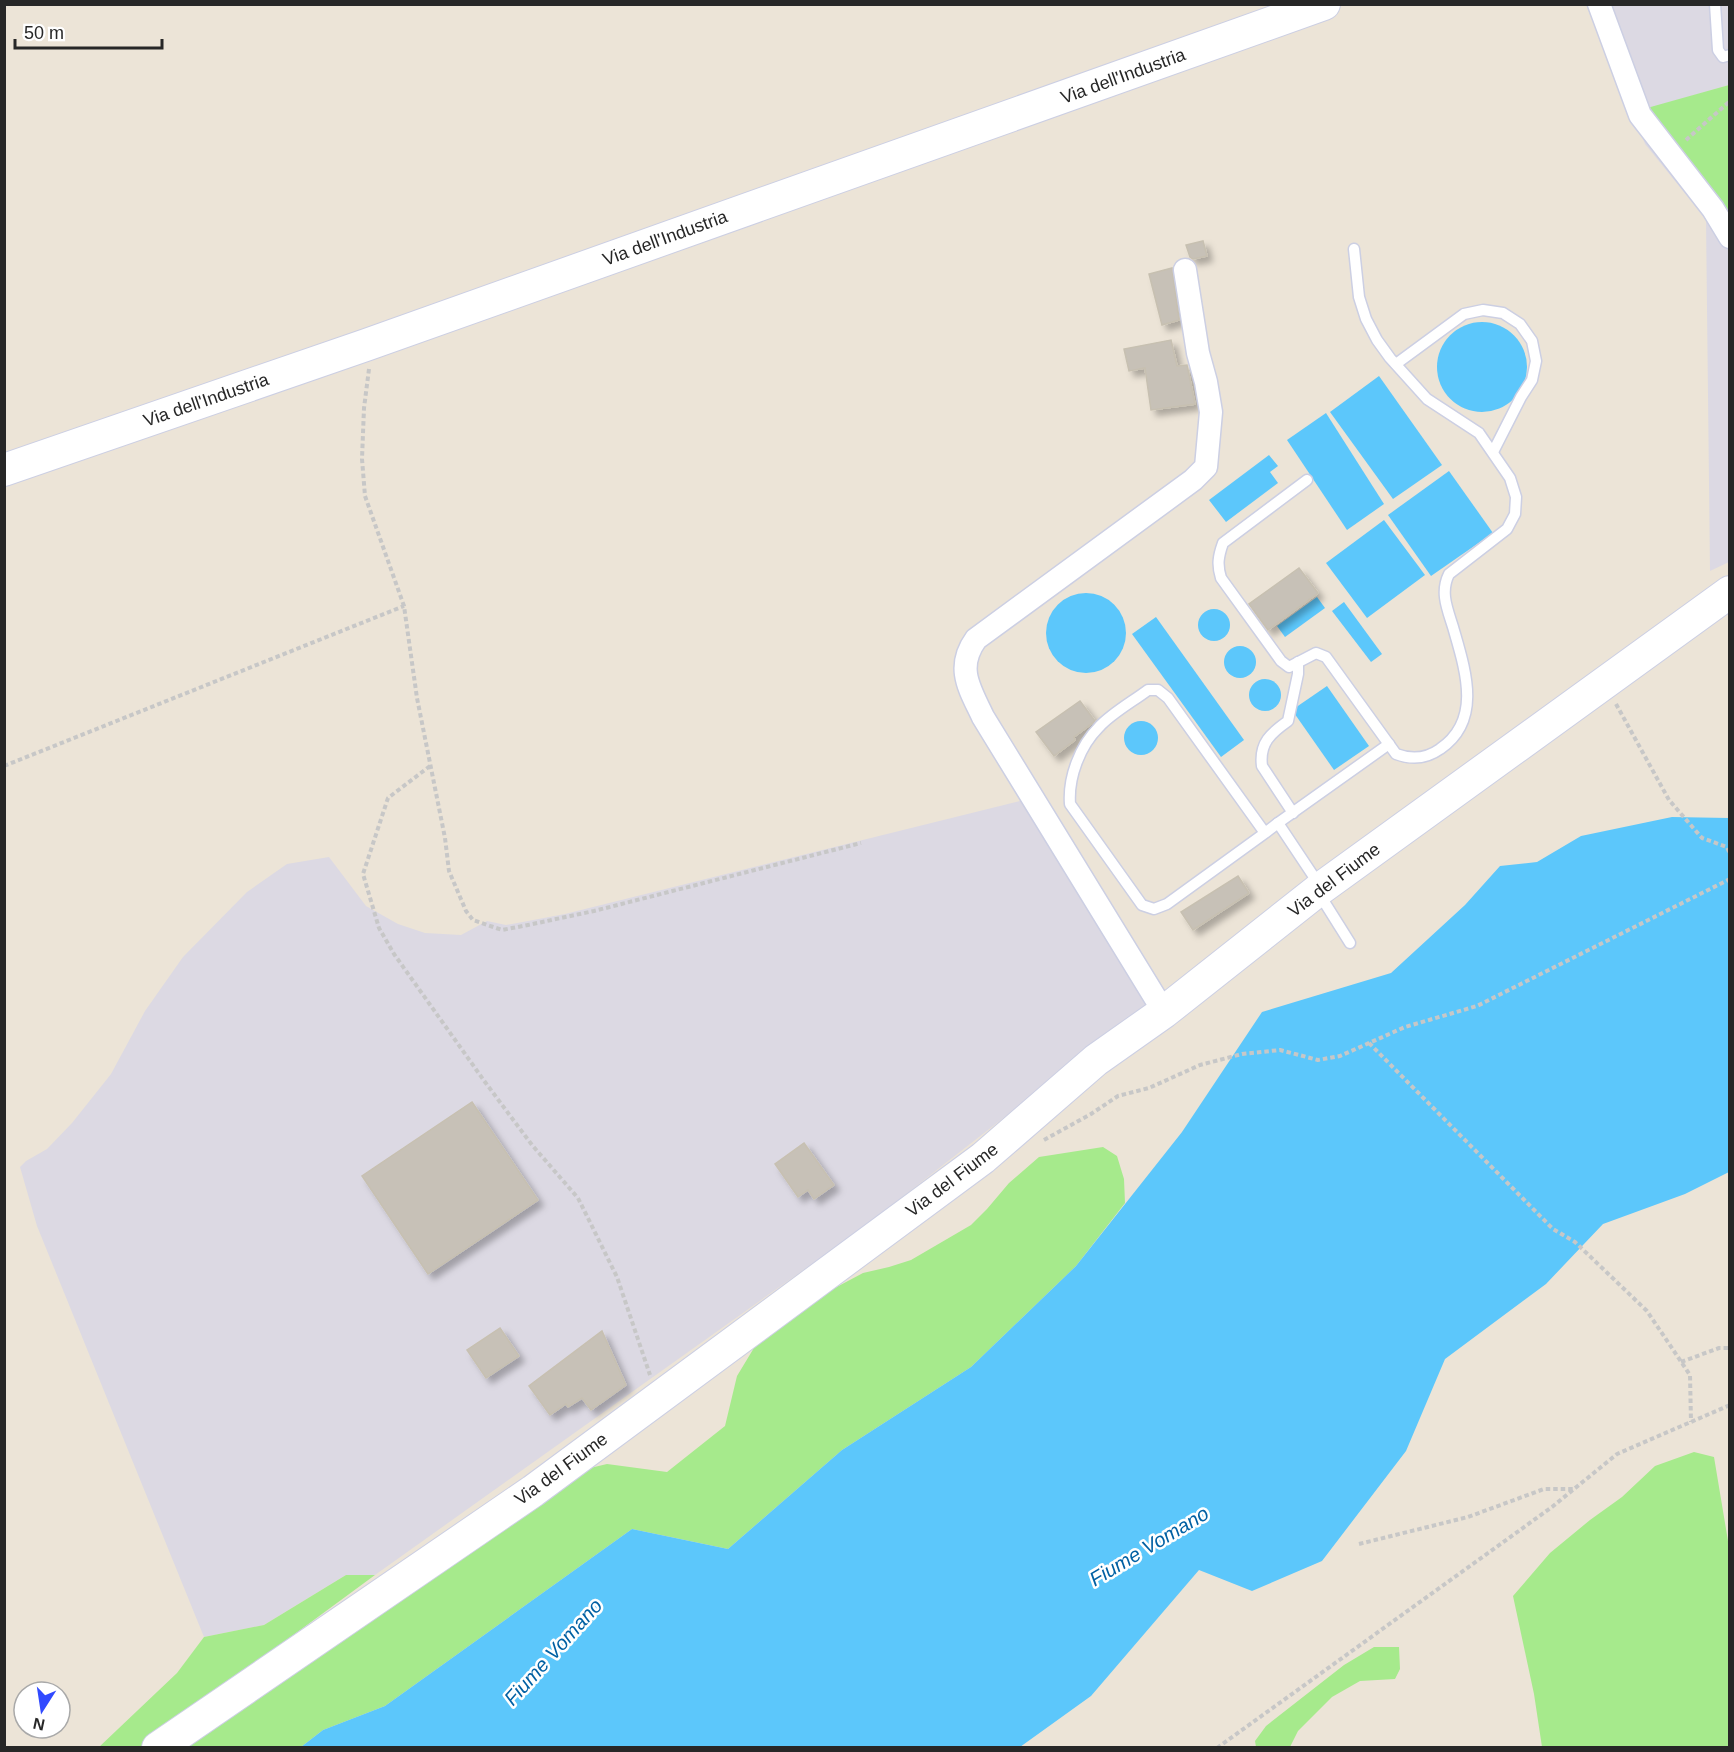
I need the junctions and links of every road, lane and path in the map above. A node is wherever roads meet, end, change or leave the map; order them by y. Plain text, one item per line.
1 (1324, 4) edge
2 (1599, 4) edge
3 (1715, 4) edge
4 (1282, 11) edge
5 (1730, 55) edge
6 (1730, 100) edge
7 (1669, 152) junction
8 (1730, 237) edge
9 (1354, 249) dead end
10 (1185, 270) dead end
11 (366, 345) junction
12 (1396, 364) junction
13 (1493, 452) junction
14 (4, 470) edge
15 (1307, 480) dead end
16 (1730, 592) edge
17 (404, 606) junction
18 (1298, 662) junction
19 (1603, 684) junction
20 (1389, 744) junction
21 (4, 766) edge
22 (430, 766) junction
23 (1293, 813) junction
24 (1278, 823) junction
25 (1265, 833) junction
26 (861, 843) dead end
27 (1730, 854) edge
28 (1730, 879) edge
29 (1319, 890) junction
30 (1350, 943) dead end
31 (1164, 1012) junction
32 (1369, 1043) junction
33 (1037, 1142) dead end
34 (1730, 1348) edge
35 (1681, 1362) junction
36 (659, 1398) junction
37 (1730, 1404) edge
38 (1691, 1422) junction
39 (1574, 1489) junction
40 (1359, 1544) dead end
41 (158, 1748) edge
42 (1217, 1748) edge

1 - 4 street, Via dell'Industria
2 - 7 street
3 - 5 lane
4 - 11 street, Via dell'Industria
6 - 7 path
7 - 8 street
9 - 12 lane
10 - 31 street
11 - 14 street, Via dell'Industria
11 - 17 path
12 - 13 lane
12 - 13 lane
13 - 20 lane
15 - 18 lane
16 - 19 street, Via del Fiume
17 - 21 path
17 - 22 path
18 - 20 lane
18 - 23 lane
19 - 27 path
19 - 29 street, Via del Fiume
20 - 23 lane
22 - 26 path
22 - 36 path
23 - 24 lane
24 - 25 lane
24 - 29 lane
25 - 25 lane
28 - 32 path
29 - 30 lane
29 - 31 street, Via del Fiume
31 - 36 street, Via del Fiume
32 - 33 path
32 - 35 path
34 - 35 path
35 - 38 path
36 - 41 street, Via del Fiume
37 - 38 path
38 - 39 path
39 - 40 path
39 - 42 path

